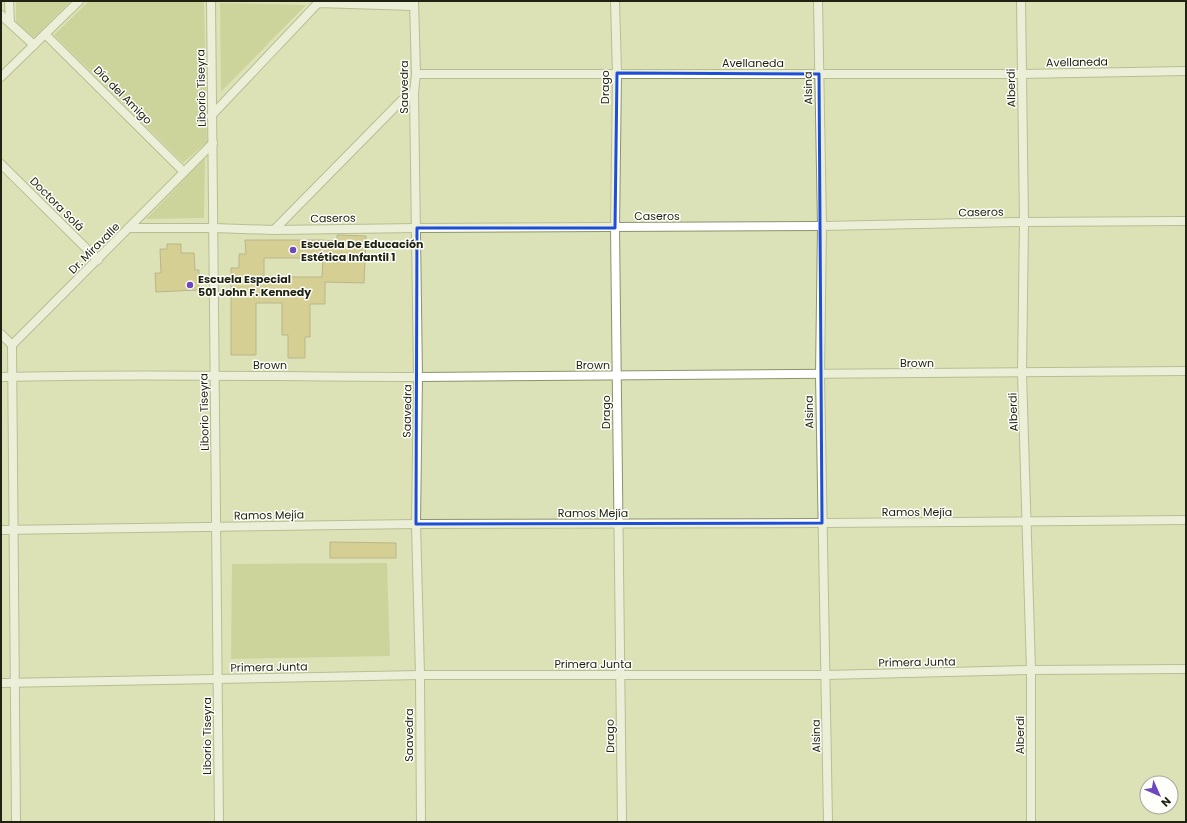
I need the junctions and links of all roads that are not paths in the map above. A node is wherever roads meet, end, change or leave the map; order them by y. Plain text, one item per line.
1 (9, 1) edge
2 (79, 1) edge
3 (211, 1) edge
4 (615, 1) edge
5 (818, 1) edge
6 (1021, 1) edge
7 (414, 4) edge
8 (1, 15) edge
9 (10, 23) junction
10 (45, 34) junction
11 (34, 45) junction
12 (1186, 71) edge
13 (617, 73) junction
14 (416, 74) junction
15 (819, 74) junction
16 (1021, 74) junction
17 (1, 77) edge
18 (414, 93) junction
19 (212, 116) junction
20 (213, 144) junction
21 (1, 164) edge
22 (184, 172) junction
23 (1186, 221) edge
24 (1024, 222) junction
25 (822, 226) junction
26 (129, 228) junction
27 (214, 228) junction
28 (417, 228) junction
29 (615, 228) junction
30 (274, 230) junction
31 (98, 260) junction
32 (1, 334) edge
33 (12, 345) junction
34 (1186, 371) edge
35 (1022, 373) junction
36 (215, 375) junction
37 (820, 375) junction
38 (617, 376) junction
39 (1, 377) edge
40 (13, 377) junction
41 (418, 377) junction
42 (1186, 520) edge
43 (1028, 522) junction
44 (822, 523) junction
45 (416, 524) junction
46 (618, 524) junction
47 (216, 527) junction
48 (1, 530) edge
49 (14, 530) junction
50 (1031, 670) junction
51 (1186, 670) edge
52 (620, 675) junction
53 (826, 675) junction
54 (420, 676) junction
55 (218, 679) junction
56 (1, 682) edge
57 (16, 682) junction
58 (16, 822) edge
59 (219, 822) edge
60 (421, 822) edge
61 (622, 822) edge
62 (828, 822) edge
63 (1031, 822) edge

1 - 9 street
2 - 10 street
3 - 19 street, Liborio Tiseyra
4 - 13 street, Drago
5 - 15 street, Alsina
6 - 16 street, Alberdi
7 - 14 street, Saavedra
7 - 19 street
8 - 9 street
9 - 11 street
10 - 11 street
10 - 22 street, Día del Amigo
11 - 17 street
12 - 16 street, Avellaneda
13 - 14 street, Avellaneda
13 - 15 street, Avellaneda
13 - 29 street, Drago
14 - 18 street, Saavedra
15 - 16 street, Avellaneda
15 - 25 street, Alsina
16 - 24 street, Alberdi
18 - 28 street, Saavedra
18 - 30 street
19 - 20 street, Liborio Tiseyra
20 - 22 street, Dr. Miravalle
20 - 27 street, Liborio Tiseyra
21 - 31 street, Doctora Solá
22 - 26 street, Dr. Miravalle
23 - 24 street, Caseros
24 - 25 street, Caseros
24 - 35 street, Alberdi
25 - 29 street, Caseros
25 - 37 street, Alsina
26 - 27 street, Caseros
26 - 31 street, Dr. Miravalle
27 - 30 street, Caseros
27 - 36 street, Liborio Tiseyra
28 - 29 street, Caseros
28 - 30 street, Caseros
28 - 41 street, Saavedra
29 - 38 street, Drago
31 - 33 street, Dr. Miravalle
32 - 33 street
33 - 40 street
34 - 35 street, Brown
35 - 37 street, Brown
35 - 43 street, Alberdi
36 - 40 street, Brown
36 - 41 street, Brown
36 - 47 street, Liborio Tiseyra
37 - 38 street, Brown
37 - 44 street, Alsina
38 - 41 street, Brown
38 - 46 street, Drago
39 - 40 street, Brown
40 - 49 street
41 - 45 street, Saavedra
42 - 43 street, Ramos Mejía
43 - 44 street, Ramos Mejía
43 - 50 street, Alberdi
44 - 46 street, Ramos Mejía
44 - 53 street, Alsina
45 - 46 street, Ramos Mejía
45 - 47 street, Ramos Mejía
45 - 54 street, Saavedra
46 - 52 street, Drago
47 - 49 street, Ramos Mejía
47 - 55 street, Liborio Tiseyra
48 - 49 street, Ramos Mejía
49 - 57 street
50 - 51 street, Primera Junta
50 - 53 street, Primera Junta
50 - 63 street, Alberdi
52 - 53 street, Primera Junta
52 - 54 street, Primera Junta
52 - 61 street, Drago
53 - 62 street, Alsina
54 - 55 street, Primera Junta
54 - 60 street, Saavedra
55 - 57 street, Primera Junta
55 - 59 street, Liborio Tiseyra
56 - 57 street, Primera Junta
57 - 58 street

